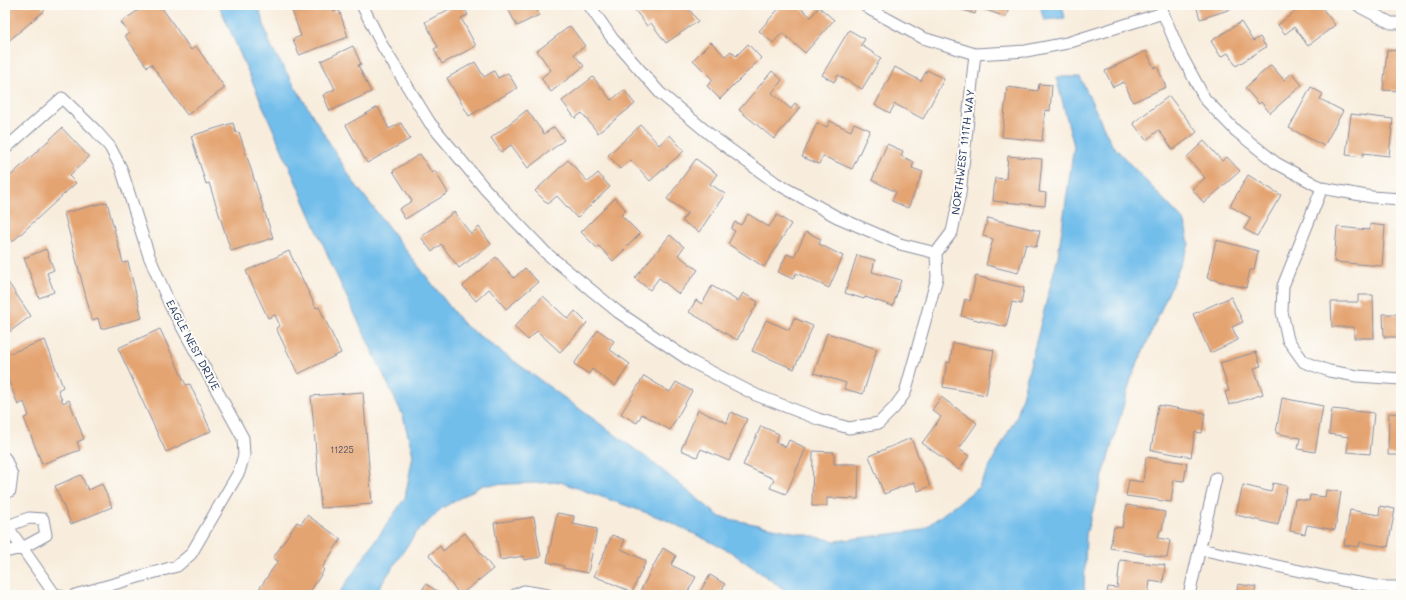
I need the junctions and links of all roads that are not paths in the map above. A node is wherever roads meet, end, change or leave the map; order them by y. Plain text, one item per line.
1 (362, 5) edge
2 (589, 5) edge
3 (864, 5) edge
4 (1358, 5) edge
5 (1162, 9) edge
6 (1401, 23) edge
7 (975, 54) junction
8 (5, 149) edge
9 (1322, 188) junction
10 (1401, 199) edge
11 (936, 253) junction
12 (1401, 379) edge
13 (5, 458) edge
14 (1216, 478) dead end
15 (5, 493) edge
16 (6, 526) edge
17 (22, 548) junction
18 (1200, 549) junction
19 (5, 552) edge
20 (1401, 587) edge
21 (59, 595) edge
22 (75, 595) edge
23 (515, 595) edge
24 (548, 595) edge
25 (1189, 595) edge

1 - 11 street
2 - 11 street
3 - 7 street
4 - 6 street
5 - 7 street
5 - 9 street
7 - 11 street, NORTHWEST 111TH WAY
8 - 22 street, EAGLE NEST DRIVE
9 - 10 street
9 - 12 street
13 - 15 street
14 - 18 street
16 - 17 street
16 - 17 street
17 - 19 street
17 - 21 street
18 - 20 street
18 - 25 street
23 - 24 street

